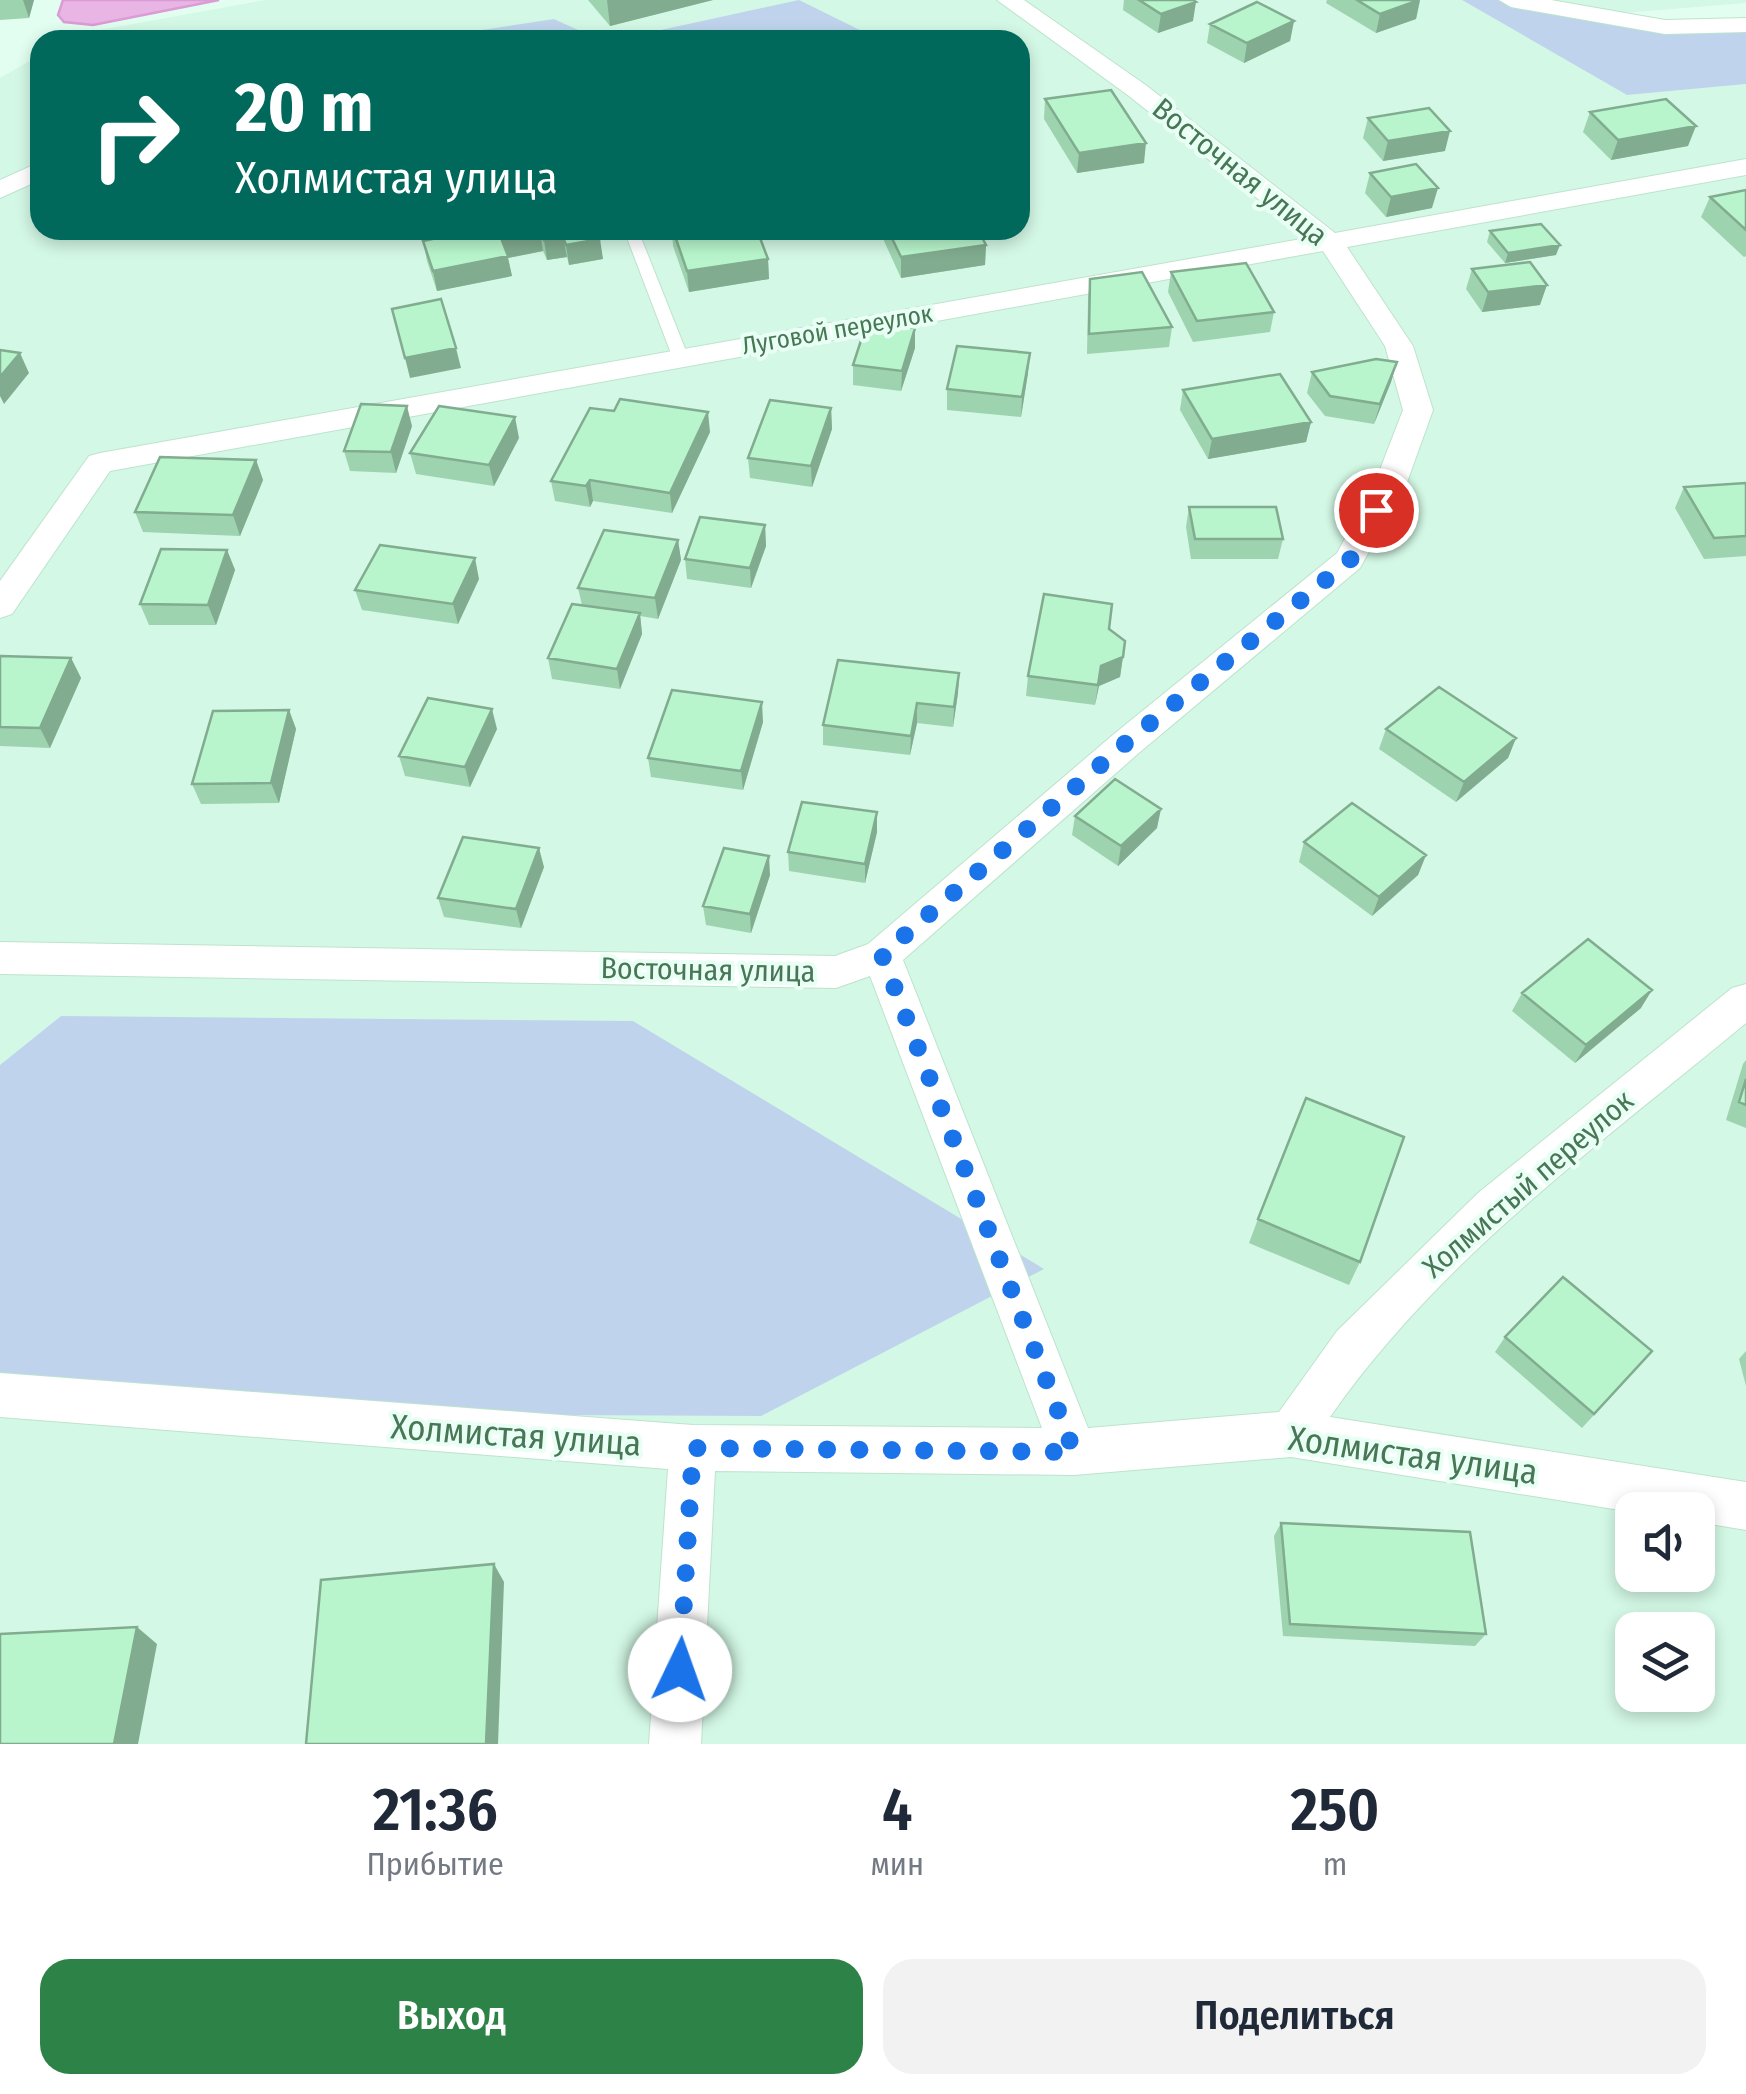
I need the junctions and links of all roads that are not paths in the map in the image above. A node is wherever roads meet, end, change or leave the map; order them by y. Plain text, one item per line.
1 (1009, 0) edge
2 (1511, 0) edge
3 (1746, 25) edge
4 (1746, 167) edge
5 (30, 175) edge
6 (0, 190) edge
7 (635, 240) edge
8 (1332, 242) junction
9 (680, 356) junction
10 (0, 606) edge
11 (882, 955) junction
12 (0, 958) edge
13 (1746, 1000) edge
14 (0, 1395) edge
15 (1291, 1434) junction
16 (693, 1448) junction
17 (1074, 1452) junction
18 (1746, 1506) edge
19 (675, 1744) edge

1 - 8 street, Восточная улица
2 - 3 street
4 - 8 street, Луговой переулок
5 - 6 street
7 - 9 lane
8 - 9 street, Луговой переулок
8 - 11 street, Восточная улица
9 - 10 street, Луговой переулок
11 - 12 street, Восточная улица
11 - 17 street
13 - 15 street, Холмистый переулок
14 - 16 street, Холмистая улица
15 - 17 street, Холмистая улица
15 - 18 street, Холмистая улица
16 - 17 street, Холмистая улица
16 - 19 street

